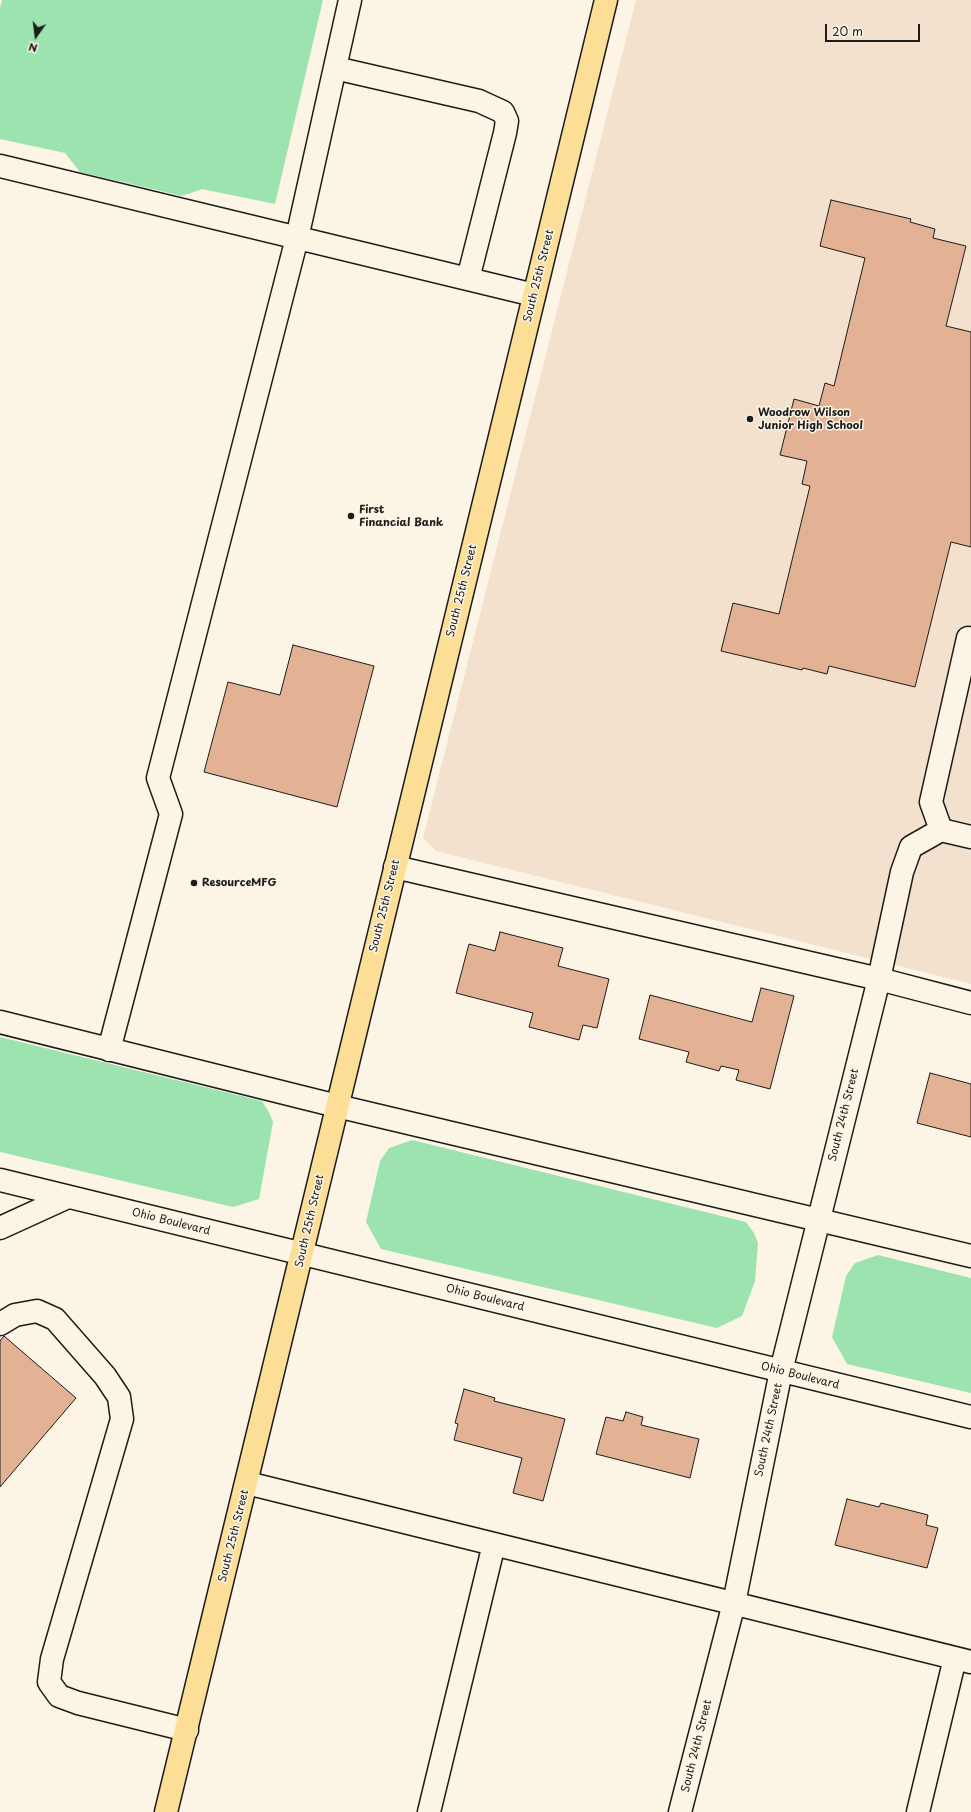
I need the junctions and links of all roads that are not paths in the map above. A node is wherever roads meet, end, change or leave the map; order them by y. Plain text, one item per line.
1 (350, 0) edge
2 (606, 0) edge
3 (335, 68) junction
4 (0, 166) edge
5 (297, 238) junction
6 (468, 279) junction
7 (534, 295) junction
8 (968, 638) dead end
9 (941, 830) junction
10 (971, 837) edge
11 (395, 867) junction
12 (879, 979) junction
13 (971, 1003) edge
14 (0, 1022) edge
15 (109, 1050) junction
16 (337, 1106) junction
17 (0, 1180) edge
18 (68, 1197) junction
19 (818, 1219) junction
20 (0, 1228) edge
21 (302, 1253) junction
22 (971, 1256) edge
23 (0, 1324) edge
24 (781, 1371) junction
25 (971, 1417) edge
26 (247, 1483) junction
27 (494, 1544) junction
28 (734, 1603) junction
29 (963, 1660) edge
30 (187, 1730) junction
31 (166, 1812) edge
32 (429, 1812) edge
33 (680, 1812) edge
34 (918, 1812) edge

1 - 3 street
2 - 7 main road, South 25th Street
3 - 5 street
3 - 6 street
4 - 5 street
5 - 6 street
5 - 15 street
6 - 7 street
7 - 11 main road, South 25th Street
8 - 9 street
9 - 10 street
9 - 12 street, South 24th Street
11 - 12 street
11 - 16 main road, South 25th Street
12 - 13 street
12 - 19 street, South 24th Street
14 - 15 street
15 - 16 street
16 - 19 street
16 - 21 main road, South 25th Street
17 - 18 street, Ohio Boulevard
18 - 20 street
18 - 21 street, Ohio Boulevard
19 - 22 street
19 - 24 street, South 24th Street
21 - 24 street, Ohio Boulevard
21 - 26 main road, South 25th Street
23 - 30 street
24 - 25 street, Ohio Boulevard
24 - 28 street, South 24th Street
26 - 27 street
26 - 30 main road, South 25th Street
27 - 28 street
27 - 32 street
28 - 29 street
28 - 33 street, South 24th Street
29 - 34 street
30 - 31 main road, South 25th Street

